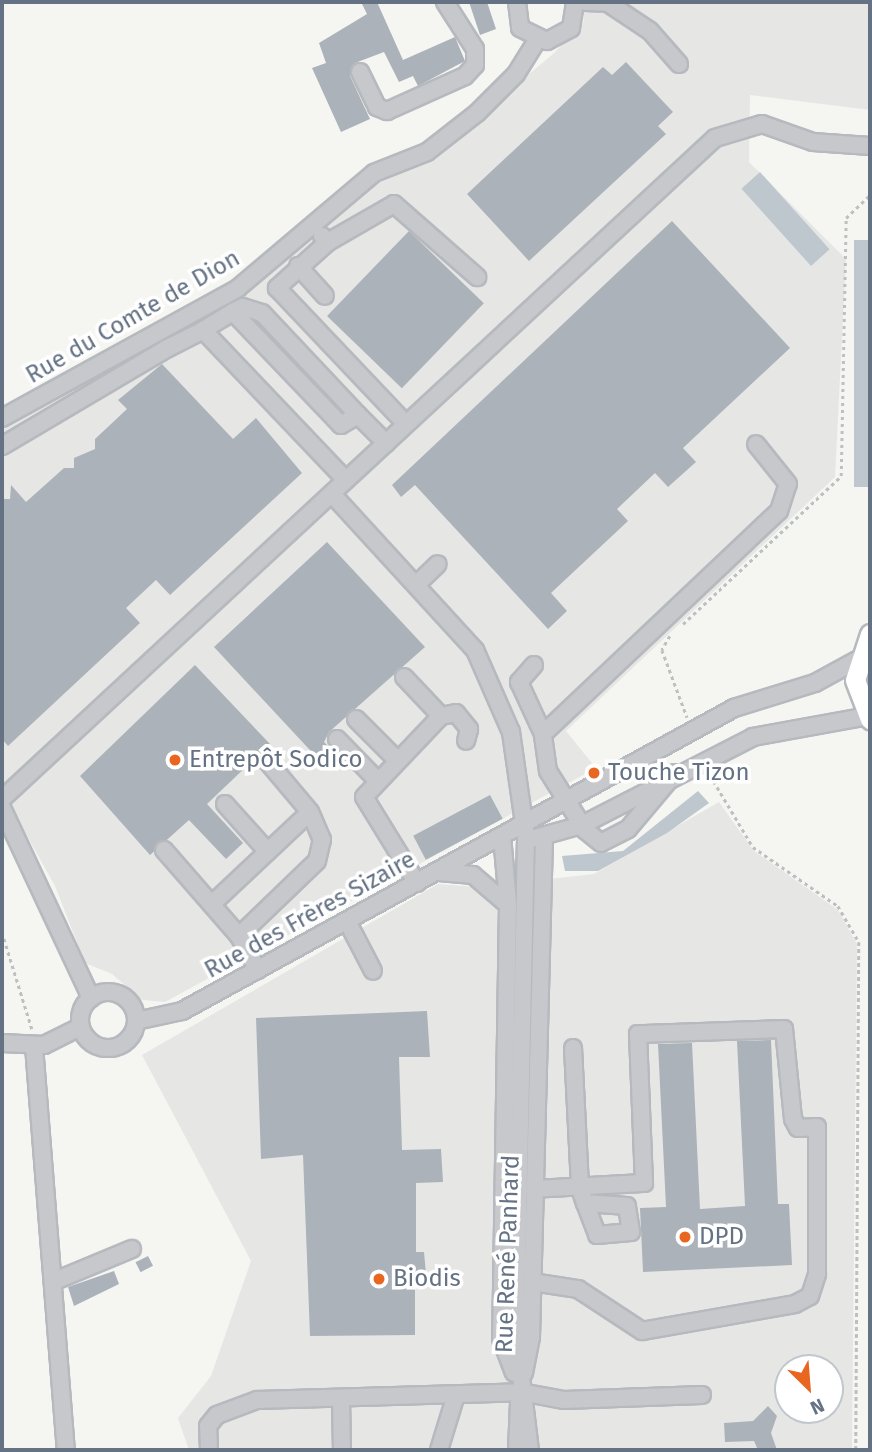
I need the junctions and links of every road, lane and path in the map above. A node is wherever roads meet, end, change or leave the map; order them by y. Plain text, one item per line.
1 (445, 2) edge
2 (517, 2) edge
3 (575, 2) edge
4 (585, 2) edge
5 (537, 40) junction
6 (679, 64) dead end
7 (360, 72) dead end
8 (870, 146) edge
9 (870, 195) edge
10 (313, 226) junction
11 (328, 242) junction
12 (298, 266) junction
13 (477, 276) dead end
14 (325, 296) dead end
15 (203, 330) junction
16 (150, 336) junction
17 (160, 353) junction
18 (84, 373) junction
19 (94, 391) junction
20 (8, 415) edge
21 (407, 424) junction
22 (26, 431) junction
23 (386, 443) junction
24 (756, 444) dead end
25 (2, 446) edge
26 (346, 480) junction
27 (332, 494) junction
28 (438, 564) dead end
29 (416, 585) junction
30 (870, 634) edge
31 (857, 660) junction
32 (534, 665) dead end
33 (404, 677) dead end
34 (441, 716) junction
35 (869, 717) edge
36 (356, 719) dead end
37 (691, 731) junction
38 (543, 734) junction
39 (337, 739) dead end
40 (466, 740) dead end
41 (704, 758) junction
42 (397, 760) junction
43 (267, 761) dead end
44 (675, 773) junction
45 (377, 780) junction
46 (567, 797) junction
47 (2, 799) edge
48 (225, 804) dead end
49 (2, 808) edge
50 (310, 812) junction
51 (525, 820) junction
52 (582, 825) junction
53 (502, 836) junction
54 (544, 837) junction
55 (526, 838) junction
56 (164, 850) dead end
57 (268, 852) junction
58 (436, 872) junction
59 (417, 883) junction
60 (212, 904) junction
61 (508, 905) junction
62 (347, 921) junction
63 (2, 932) edge
64 (239, 936) junction
65 (258, 970) junction
66 (373, 971) dead end
67 (91, 998) junction
68 (136, 1021) junction
69 (80, 1027) junction
70 (2, 1043) edge
71 (34, 1046) junction
72 (573, 1048) dead end
73 (534, 1189) junction
74 (583, 1193) junction
75 (132, 1249) dead end
76 (57, 1280) junction
77 (532, 1282) junction
78 (521, 1392) junction
79 (702, 1395) dead end
80 (455, 1398) junction
81 (341, 1399) junction
82 (66, 1450) edge
83 (209, 1450) edge
84 (342, 1450) edge
85 (439, 1450) edge
86 (517, 1450) edge
87 (530, 1450) edge
88 (856, 1450) edge

1 - 7 street
2 - 5 street
3 - 5 street
4 - 6 street
5 - 10 street, Rue du Comte de Dion
8 - 21 street
9 - 37 path
10 - 11 street
10 - 16 street, Rue du Comte de Dion
11 - 12 street
11 - 13 street
12 - 14 street
12 - 21 street
15 - 17 street
15 - 23 street
15 - 26 street
16 - 17 street
16 - 18 street, Rue du Comte de Dion
17 - 19 street
18 - 19 street
18 - 20 street, Rue du Comte de Dion
19 - 22 street
20 - 22 street
21 - 23 street
22 - 25 street
23 - 26 street
24 - 38 street
26 - 27 street
27 - 29 street
27 - 47 street
28 - 29 street
29 - 51 street
30 - 31 main road
31 - 35 main road
31 - 37 street, Rue des Frères Sizaire
32 - 38 street
33 - 34 street
34 - 40 street
34 - 42 street
35 - 41 street
36 - 42 street
37 - 46 street, Rue des Frères Sizaire
38 - 46 street
39 - 45 street
41 - 44 street
41 - 88 path
42 - 45 street
43 - 50 street
44 - 52 street
44 - 52 street
45 - 59 street
46 - 51 street, Rue des Frères Sizaire
46 - 52 street
48 - 57 street
49 - 67 street
50 - 57 street
50 - 64 street
51 - 53 street, Rue des Frères Sizaire
51 - 55 street
52 - 54 street
53 - 55 street
53 - 58 street, Rue des Frères Sizaire
53 - 61 street, Rue René Panhard
54 - 55 street
54 - 73 street, Rue René Panhard
55 - 78 street
56 - 60 street
57 - 60 street
58 - 59 street, Rue des Frères Sizaire
58 - 61 street
59 - 62 street, Rue des Frères Sizaire
60 - 64 street
61 - 78 street, Rue René Panhard
62 - 65 street, Rue des Frères Sizaire
62 - 66 street
63 - 71 path
64 - 65 street
65 - 68 street, Rue des Frères Sizaire
67 - 68 street
67 - 69 street
68 - 69 street
69 - 71 street
70 - 71 street
71 - 76 street
72 - 74 street
73 - 74 street
73 - 77 street, Rue René Panhard
74 - 77 street
75 - 76 street
76 - 82 street
77 - 78 street, Rue René Panhard
78 - 79 street
78 - 80 street
78 - 86 street
78 - 87 street
80 - 81 street
80 - 85 street
81 - 83 street
81 - 84 street

